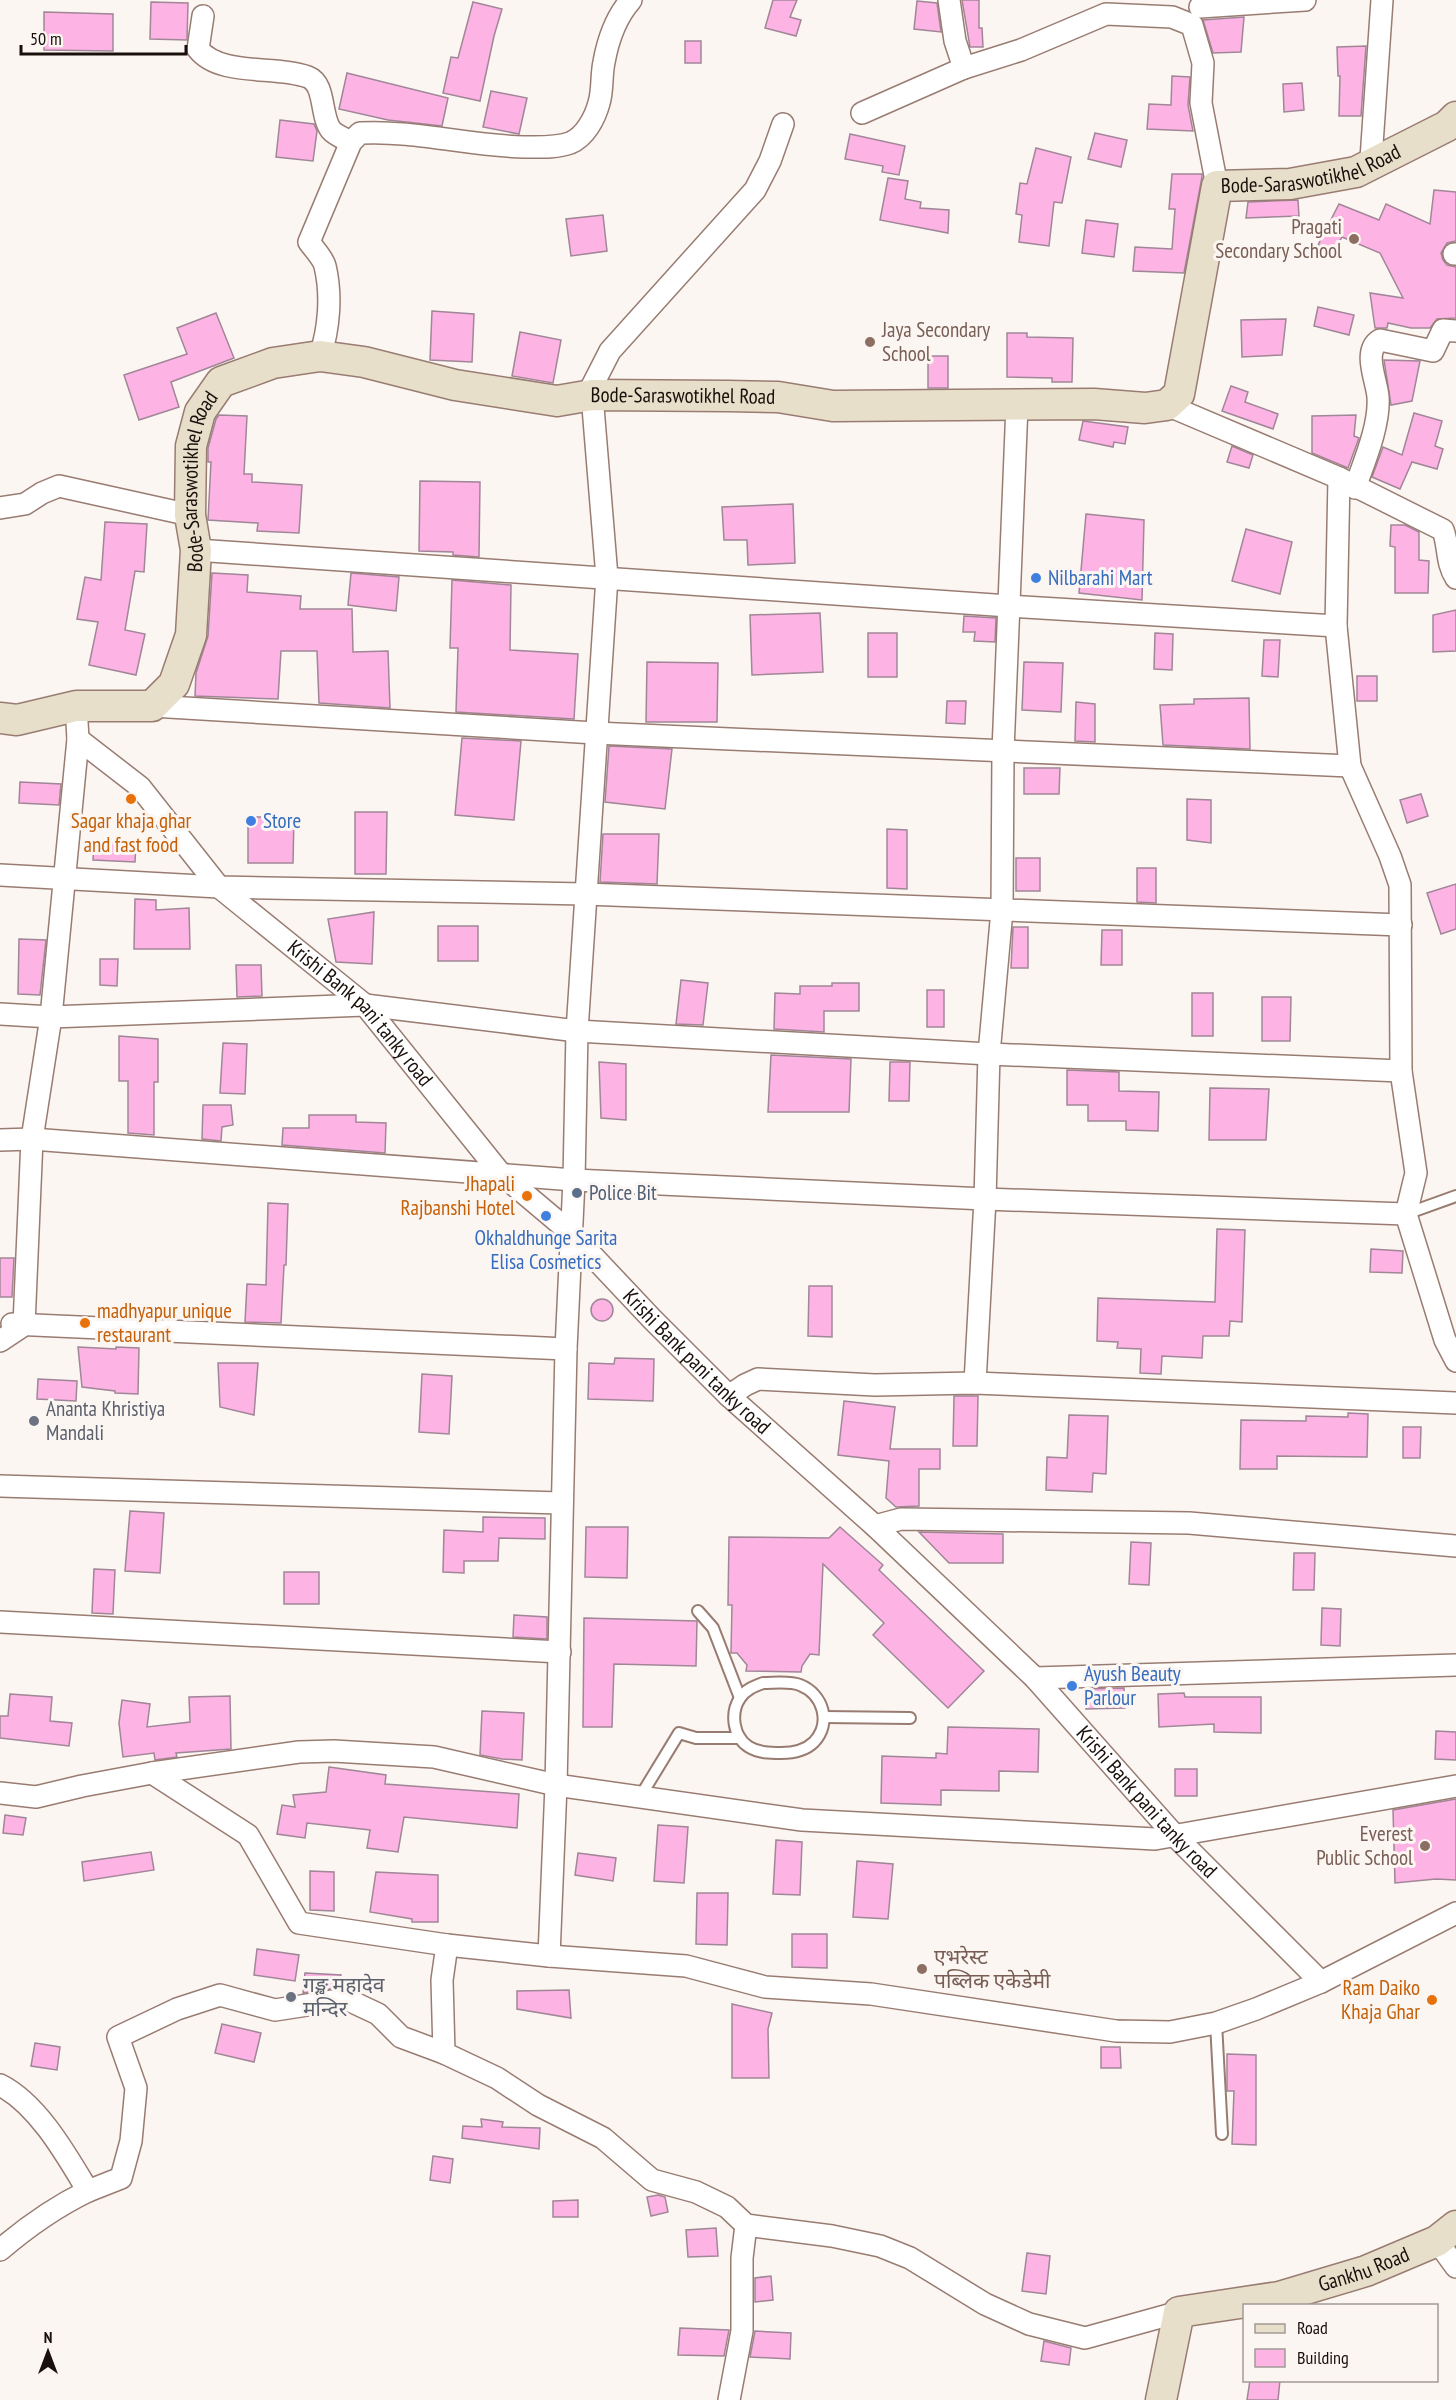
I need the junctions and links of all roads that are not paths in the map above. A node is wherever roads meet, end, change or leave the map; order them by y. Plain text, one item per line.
1 (631, 0) edge
2 (949, 0) edge
3 (1305, 0) edge
4 (1382, 0) edge
5 (1200, 8) dead end
6 (203, 16) dead end
7 (964, 68) junction
8 (862, 113) dead end
9 (783, 124) dead end
10 (1453, 126) edge
11 (351, 142) junction
12 (1371, 159) dead end
13 (1217, 186) junction
14 (1456, 331) edge
15 (320, 356) junction
16 (590, 395) junction
17 (1017, 405) junction
18 (1167, 405) junction
19 (1347, 483) junction
20 (0, 508) edge
21 (190, 515) junction
22 (196, 550) junction
23 (608, 578) junction
24 (1456, 578) edge
25 (1009, 606) junction
26 (1336, 626) junction
27 (76, 706) junction
28 (152, 706) junction
29 (0, 718) edge
30 (595, 733) junction
31 (78, 739) junction
32 (1003, 751) junction
33 (1350, 766) junction
34 (0, 875) edge
35 (63, 879) junction
36 (219, 886) junction
37 (585, 894) junction
38 (1002, 910) junction
39 (1401, 925) junction
40 (365, 1005) junction
41 (0, 1014) edge
42 (51, 1017) junction
43 (577, 1031) junction
44 (989, 1054) junction
45 (1401, 1071) junction
46 (32, 1139) junction
47 (0, 1140) edge
48 (501, 1174) junction
49 (574, 1180) junction
50 (1456, 1196) edge
51 (985, 1199) junction
52 (1406, 1214) junction
53 (570, 1232) junction
54 (0, 1324) edge
55 (24, 1325) junction
56 (0, 1341) edge
57 (566, 1349) junction
58 (1456, 1361) edge
59 (975, 1383) junction
60 (729, 1395) junction
61 (1456, 1403) edge
62 (0, 1486) edge
63 (561, 1503) junction
64 (875, 1526) junction
65 (1456, 1546) edge
66 (698, 1611) dead end
67 (0, 1622) edge
68 (560, 1652) junction
69 (1456, 1665) edge
70 (1035, 1678) junction
71 (740, 1698) junction
72 (824, 1717) junction
73 (910, 1718) dead end
74 (740, 1738) junction
75 (152, 1773) junction
76 (556, 1785) junction
77 (1456, 1786) edge
78 (0, 1793) edge
79 (640, 1797) junction
80 (1176, 1836) junction
81 (1456, 1913) edge
82 (447, 1945) junction
83 (549, 1956) junction
84 (1321, 1982) junction
85 (1216, 2023) junction
86 (444, 2053) junction
87 (0, 2085) edge
88 (1222, 2134) dead end
89 (88, 2191) junction
90 (746, 2224) junction
91 (1447, 2234) edge
92 (0, 2250) edge
93 (1456, 2267) edge
94 (1179, 2312) junction
95 (729, 2400) edge
96 (1161, 2400) edge

1 - 11 street
2 - 7 street
3 - 5 street
4 - 12 street
6 - 11 street
7 - 8 street
7 - 13 street
9 - 16 street
10 - 13 street, Bode-Saraswotikhel Road
11 - 15 street
13 - 18 street, Bode-Saraswotikhel Road
14 - 19 street
15 - 16 street, Bode-Saraswotikhel Road
15 - 21 street, Bode-Saraswotikhel Road
16 - 17 street, Bode-Saraswotikhel Road
16 - 23 street
17 - 18 street, Bode-Saraswotikhel Road
17 - 25 street
18 - 19 street
19 - 24 street
19 - 26 street
20 - 21 street
21 - 22 street, Bode-Saraswotikhel Road
22 - 23 street
22 - 28 street, Bode-Saraswotikhel Road
23 - 25 street
23 - 30 street
25 - 26 street
25 - 32 street
26 - 33 street
27 - 28 street
27 - 29 street
27 - 31 street
28 - 30 street
30 - 32 street
30 - 37 street
31 - 35 street
31 - 36 street, Krishi Bank pani tanky road
32 - 33 street
32 - 38 street
33 - 39 street
34 - 35 street
35 - 36 street
35 - 42 street
36 - 37 street
36 - 40 street, Krishi Bank pani tanky road
37 - 38 street
37 - 43 street
38 - 39 street
38 - 44 street
39 - 45 street
40 - 42 street
40 - 43 street
40 - 48 street, Krishi Bank pani tanky road
41 - 42 street
42 - 46 street
43 - 44 street
43 - 49 street
44 - 45 street
44 - 51 street
45 - 52 street
46 - 47 street
46 - 48 street
46 - 55 street
48 - 49 street
48 - 53 street, Krishi Bank pani tanky road
49 - 51 street
49 - 53 street
50 - 52 lane
51 - 52 street
51 - 59 street
52 - 58 street
53 - 57 street
53 - 60 street, Krishi Bank pani tanky road
54 - 55 street
55 - 56 street
55 - 57 street
57 - 63 street
59 - 60 street
59 - 61 street
60 - 64 street, Krishi Bank pani tanky road
62 - 63 street
63 - 68 street
64 - 65 street
64 - 70 street, Krishi Bank pani tanky road
66 - 71 lane
67 - 68 street
68 - 76 street
69 - 70 street
70 - 80 street, Krishi Bank pani tanky road
71 - 72 lane
71 - 74 lane
72 - 73 lane
72 - 74 lane
74 - 79 lane
75 - 76 street
75 - 78 street
75 - 82 street
76 - 79 street
76 - 83 street
77 - 80 street
79 - 80 street
80 - 84 street, Krishi Bank pani tanky road
81 - 84 street
82 - 83 street
82 - 86 street
83 - 85 street
84 - 85 street
85 - 88 lane
86 - 89 street
86 - 90 street
87 - 89 street
89 - 92 street
90 - 94 street
90 - 95 street
91 - 93 street
91 - 94 street, Gankhu Road
94 - 96 street

